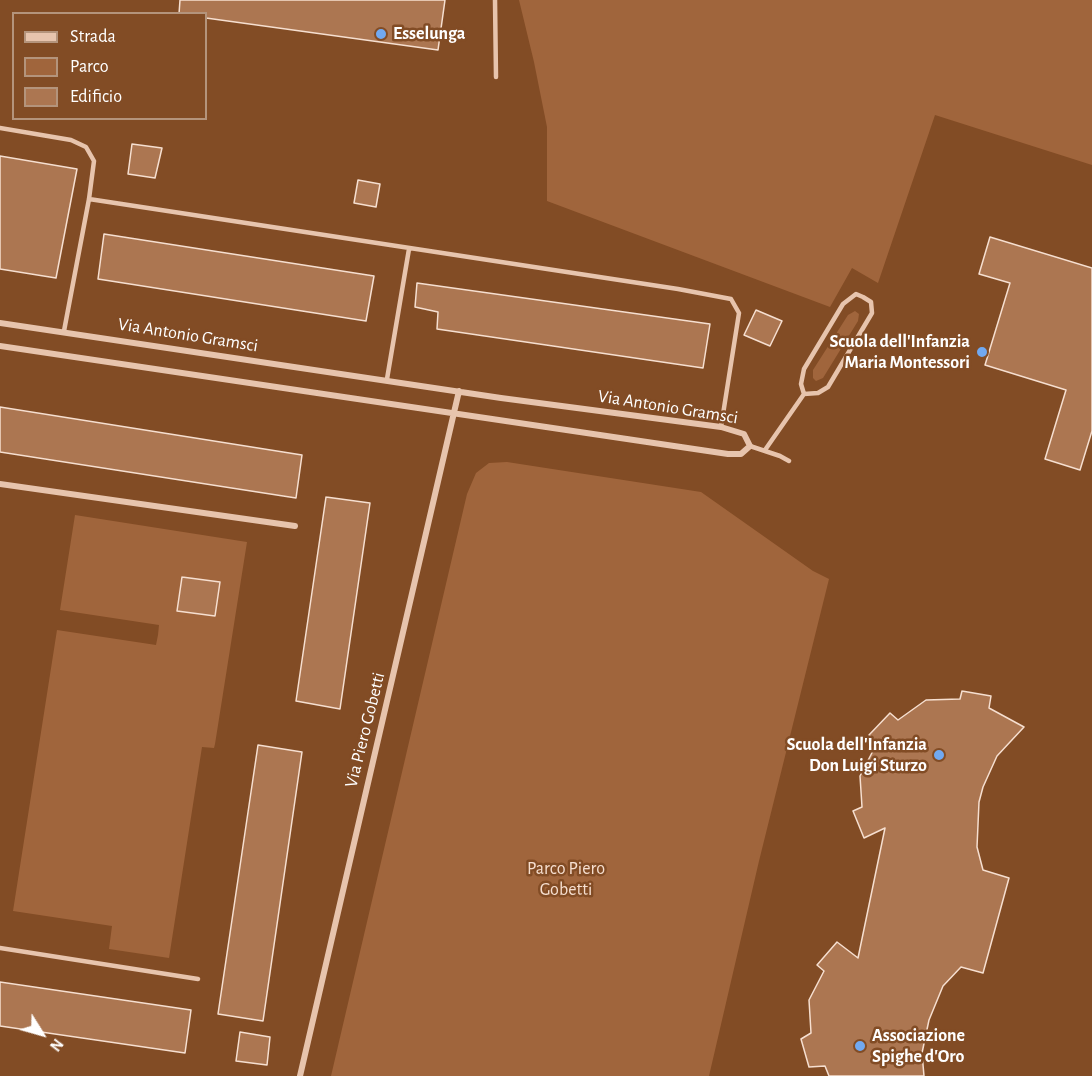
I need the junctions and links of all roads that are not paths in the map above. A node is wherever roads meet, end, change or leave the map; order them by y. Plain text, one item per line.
1 (495, 0) edge
2 (496, 77) dead end
3 (0, 128) edge
4 (89, 199) junction
5 (409, 249) junction
6 (0, 323) edge
7 (64, 331) junction
8 (0, 346) edge
9 (387, 379) junction
10 (459, 391) junction
11 (804, 394) junction
12 (454, 414) junction
13 (721, 427) junction
14 (750, 446) junction
15 (765, 450) junction
16 (789, 461) dead end
17 (0, 483) edge
18 (295, 526) dead end
19 (0, 948) edge
20 (198, 979) dead end
21 (300, 1076) edge

1 - 2 lane
3 - 4 lane
4 - 5 lane
4 - 7 lane
5 - 9 lane
5 - 13 lane
6 - 7 street, Via Antonio Gramsci
7 - 9 street, Via Antonio Gramsci
8 - 12 street, Via Antonio Gramsci
9 - 10 street, Via Antonio Gramsci
10 - 12 street, Via Piero Gobetti
10 - 13 street, Via Antonio Gramsci
11 - 11 lane
11 - 15 lane
12 - 14 street, Via Antonio Gramsci
12 - 21 street, Via Piero Gobetti
13 - 14 street, Via Antonio Gramsci
14 - 15 lane
15 - 16 lane
17 - 18 street
19 - 20 lane

